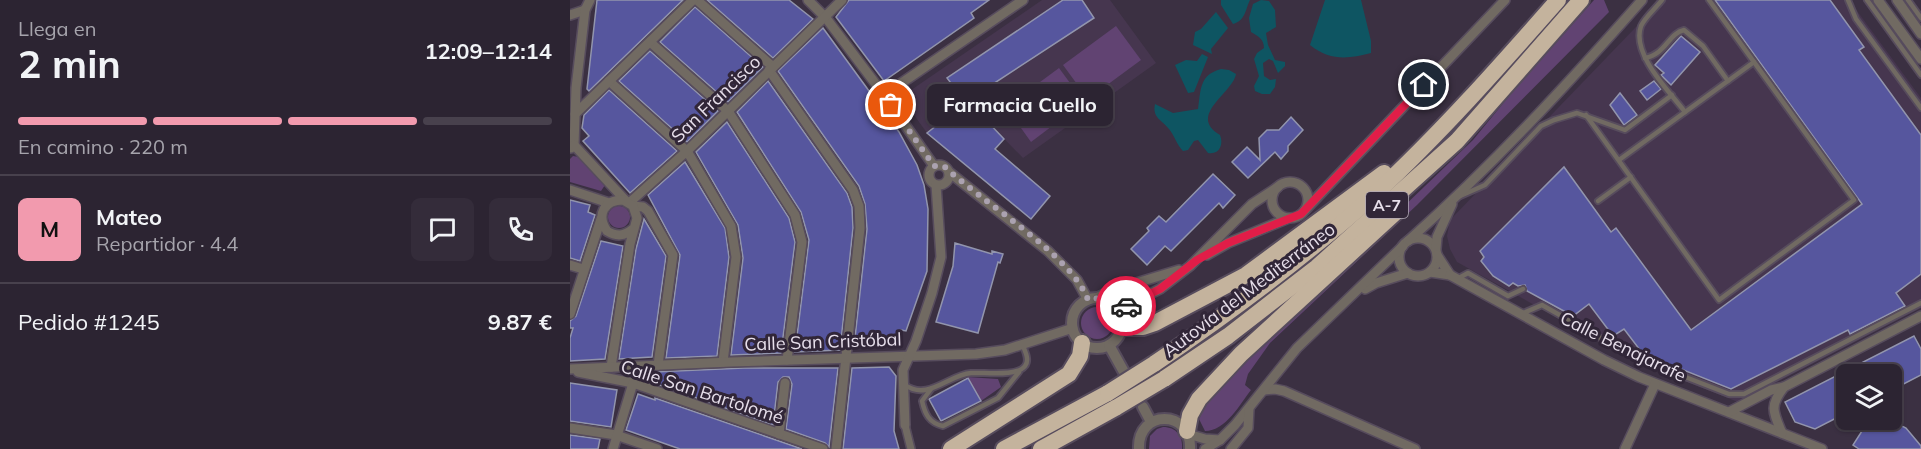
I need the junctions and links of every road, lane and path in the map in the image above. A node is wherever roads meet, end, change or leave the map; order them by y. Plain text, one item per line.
1 (590, 0) edge
2 (695, 0) edge
3 (808, 0) edge
4 (842, 0) edge
5 (1023, 0) edge
6 (1504, 0) edge
7 (1558, 0) edge
8 (1581, 0) edge
9 (1642, 0) edge
10 (1662, 0) edge
11 (1709, 0) edge
12 (1848, 0) edge
13 (1867, 0) edge
14 (1878, 0) edge
15 (1897, 0) edge
16 (1908, 0) edge
17 (585, 10) junction
18 (570, 15) edge
19 (826, 18) junction
20 (1921, 18) edge
21 (1921, 34) edge
22 (650, 42) junction
23 (1645, 58) junction
24 (1921, 59) edge
25 (1754, 62) junction
26 (771, 68) junction
27 (1921, 75) edge
28 (609, 81) junction
29 (1728, 81) junction
30 (884, 95) junction
31 (1672, 95) junction
32 (573, 98) edge
33 (1921, 108) edge
34 (728, 111) junction
35 (1685, 112) junction
36 (575, 114) junction
37 (1586, 115) junction
38 (1434, 137) junction
39 (1457, 141) junction
40 (572, 147) edge
41 (687, 151) junction
42 (1619, 160) junction
43 (934, 166) junction
44 (949, 172) junction
45 (1631, 177) junction
46 (936, 185) junction
47 (1278, 187) junction
48 (1303, 188) junction
49 (570, 190) edge
50 (1324, 191) junction
51 (1456, 199) junction
52 (1598, 201) dead end
53 (609, 202) junction
54 (629, 203) junction
55 (1305, 210) junction
56 (1289, 218) junction
57 (601, 219) junction
58 (633, 229) junction
59 (1406, 244) junction
60 (1436, 252) junction
61 (1193, 263) junction
62 (570, 265) edge
63 (583, 269) junction
64 (1430, 272) junction
65 (1408, 273) junction
66 (1453, 277) junction
67 (1522, 289) dead end
68 (1352, 297) junction
69 (1092, 299) junction
70 (1921, 303) edge
71 (1119, 310) junction
72 (570, 314) edge
73 (1521, 314) junction
74 (1921, 316) edge
75 (1122, 327) junction
76 (1077, 335) junction
77 (1022, 344) junction
78 (1109, 345) junction
79 (910, 356) junction
80 (847, 358) junction
81 (787, 360) junction
82 (723, 362) junction
83 (658, 365) junction
84 (611, 367) junction
85 (570, 370) edge
86 (1019, 371) junction
87 (1124, 372) dead end
88 (633, 383) junction
89 (784, 383) dead end
90 (903, 383) junction
91 (1655, 384) junction
92 (1784, 387) junction
93 (931, 389) junction
94 (1264, 390) junction
95 (1143, 407) dead end
96 (1249, 408) junction
97 (1729, 412) junction
98 (1151, 422) junction
99 (905, 424) joint
100 (570, 428) edge
101 (1188, 433) junction
102 (1782, 433) junction
103 (779, 434) junction
104 (616, 435) junction
105 (1220, 440) junction
106 (613, 449) edge
107 (657, 449) edge
108 (823, 449) edge
109 (836, 449) edge
110 (911, 449) edge
111 (951, 449) edge
112 (1004, 449) edge
113 (1041, 449) edge
114 (1139, 449) edge
115 (1190, 449) edge
116 (1205, 449) edge
117 (1231, 449) edge
118 (1415, 449) edge
119 (1625, 449) edge
120 (1822, 449) edge

1 - 17 street
2 - 22 street
2 - 26 street
3 - 19 street
4 - 19 street, San Francisco
5 - 30 street
6 - 50 street
7 - 38 highway, Autovía del Mediterráneo / A-7
8 - 39 highway, Autovía del Mediterráneo / A-7
9 - 51 street
10 - 23 lane
11 - 25 lane
12 - 33 lane
13 - 27 lane
14 - 24 street
15 - 21 street
16 - 20 lane
17 - 18 street
17 - 32 street
19 - 26 street, San Francisco
19 - 30 street
22 - 28 street
22 - 34 street
23 - 29 lane
23 - 31 lane
25 - 29 lane
25 - 45 lane
26 - 34 street, San Francisco
26 - 80 street
28 - 36 street
28 - 41 street
29 - 35 lane
30 - 43 street
31 - 35 lane
31 - 37 lane
32 - 36 street
34 - 41 street, San Francisco
34 - 81 street
35 - 42 lane
36 - 40 street
37 - 42 lane
37 - 51 lane
38 - 75 highway
38 - 112 highway, Autovía del Mediterráneo / A-7, bridge
39 - 101 highway
39 - 113 highway, Autovía del Mediterráneo / A-7, bridge
40 - 54 street
41 - 54 street, San Francisco
41 - 82 street
42 - 45 lane
43 - 44 street
43 - 46 street
44 - 46 street
44 - 69 street
45 - 52 lane
46 - 79 street
47 - 48 street
47 - 56 street
47 - 61 street
48 - 50 street
48 - 55 street
49 - 53 street
50 - 55 street
51 - 59 street
51 - 60 street
53 - 54 street
53 - 57 street
54 - 58 street
54 - 83 street
55 - 56 street
56 - 61 street
57 - 58 street
57 - 63 street
58 - 84 street
59 - 60 street
59 - 65 street
59 - 68 street
60 - 64 street
60 - 66 street, Calle Benajarafe
61 - 69 street
61 - 71 street
62 - 63 street
63 - 72 street
64 - 65 street
64 - 66 street, Calle Benajarafe
65 - 68 street
66 - 67 lane
66 - 73 street, Calle Benajarafe
68 - 94 street
69 - 71 street
69 - 76 street
70 - 73 lane
71 - 75 street
73 - 91 street, Calle Benajarafe
74 - 92 street
75 - 78 street
76 - 77 street, Calle San Cristóbal
76 - 78 street
76 - 111 highway
77 - 79 street, Calle San Cristóbal
77 - 86 lane
78 - 87 street
79 - 80 street, Calle San Cristóbal
79 - 90 street
80 - 81 street, Calle San Cristóbal
80 - 109 street
81 - 82 street, Calle San Cristóbal
82 - 83 street, Calle San Cristóbal
83 - 84 street, Calle San Cristóbal
84 - 85 street, Calle San Cristóbal
85 - 88 street, Calle San Bartolomé
86 - 93 lane
86 - 93 lane
88 - 103 street, Calle San Bartolomé
88 - 104 street
89 - 103 street
90 - 93 lane
90 - 99 street
91 - 97 street, Calle Benajarafe
91 - 119 street
92 - 97 street
92 - 102 street
94 - 96 street
94 - 118 street
95 - 98 street
96 - 105 street
96 - 117 street
97 - 102 street, Calle Benajarafe
98 - 101 street
98 - 114 street
99 - 110 street
100 - 104 street
101 - 105 street
101 - 115 street
102 - 120 street, Calle Benajarafe
103 - 108 street, Calle San Bartolomé
104 - 106 street
104 - 107 street
105 - 116 street

